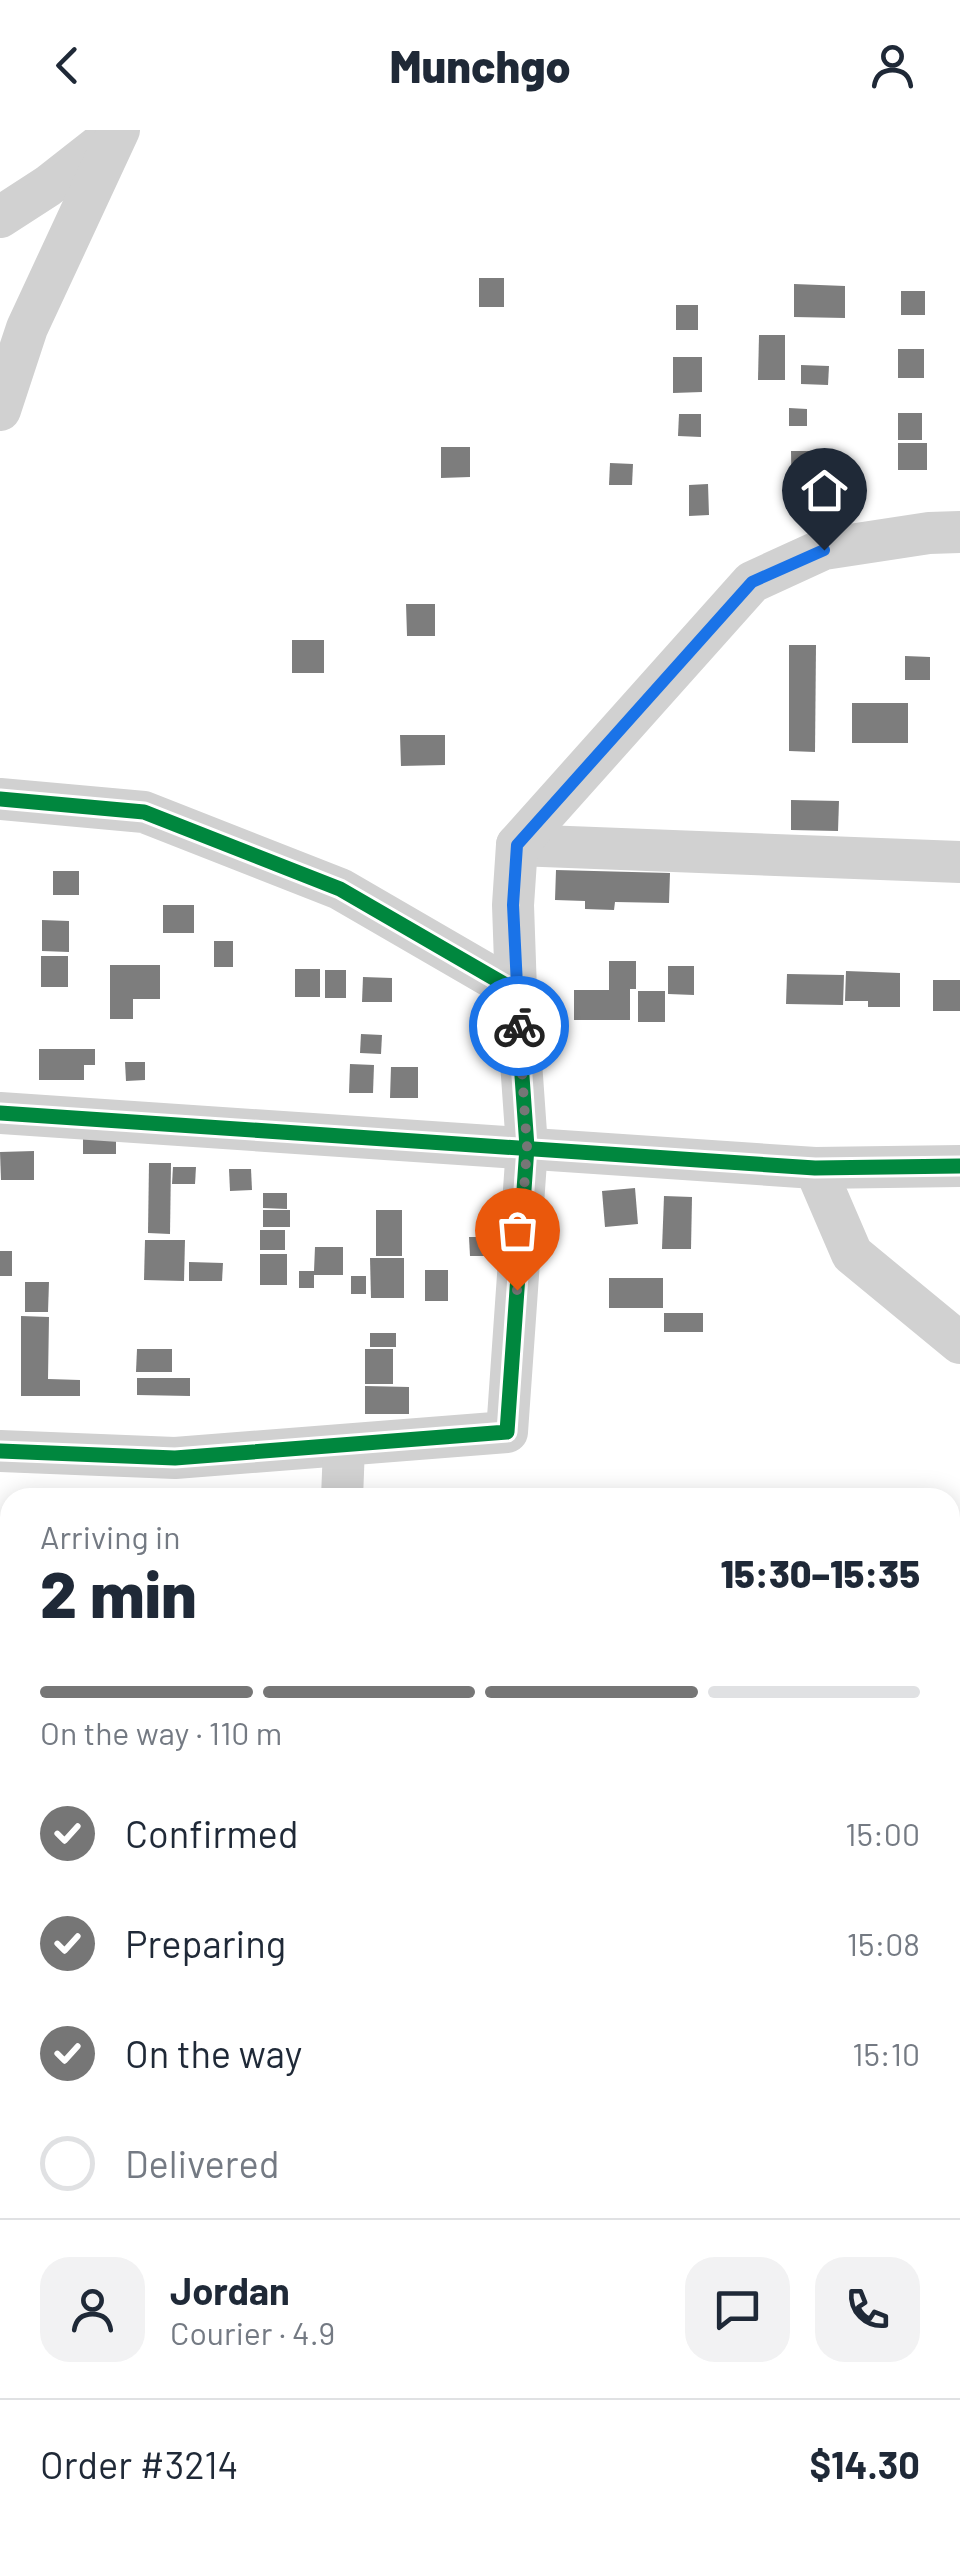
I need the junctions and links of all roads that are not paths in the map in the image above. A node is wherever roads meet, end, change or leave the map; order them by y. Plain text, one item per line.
1 (119, 130) edge
2 (0, 217) edge
3 (0, 410) edge
4 (960, 532) edge
5 (0, 799) edge
6 (517, 845) junction
7 (960, 862) edge
8 (516, 991) junction
9 (0, 1113) edge
10 (527, 1147) junction
11 (960, 1166) edge
12 (815, 1168) junction
13 (960, 1343) edge
14 (344, 1447) junction
15 (0, 1451) edge
16 (342, 1488) edge

1 - 2 street
1 - 3 street
4 - 6 street
5 - 8 street
6 - 7 street
6 - 8 street
8 - 10 street
9 - 10 street
10 - 12 street
10 - 14 street
11 - 12 street
12 - 13 street
14 - 15 street
14 - 16 street

